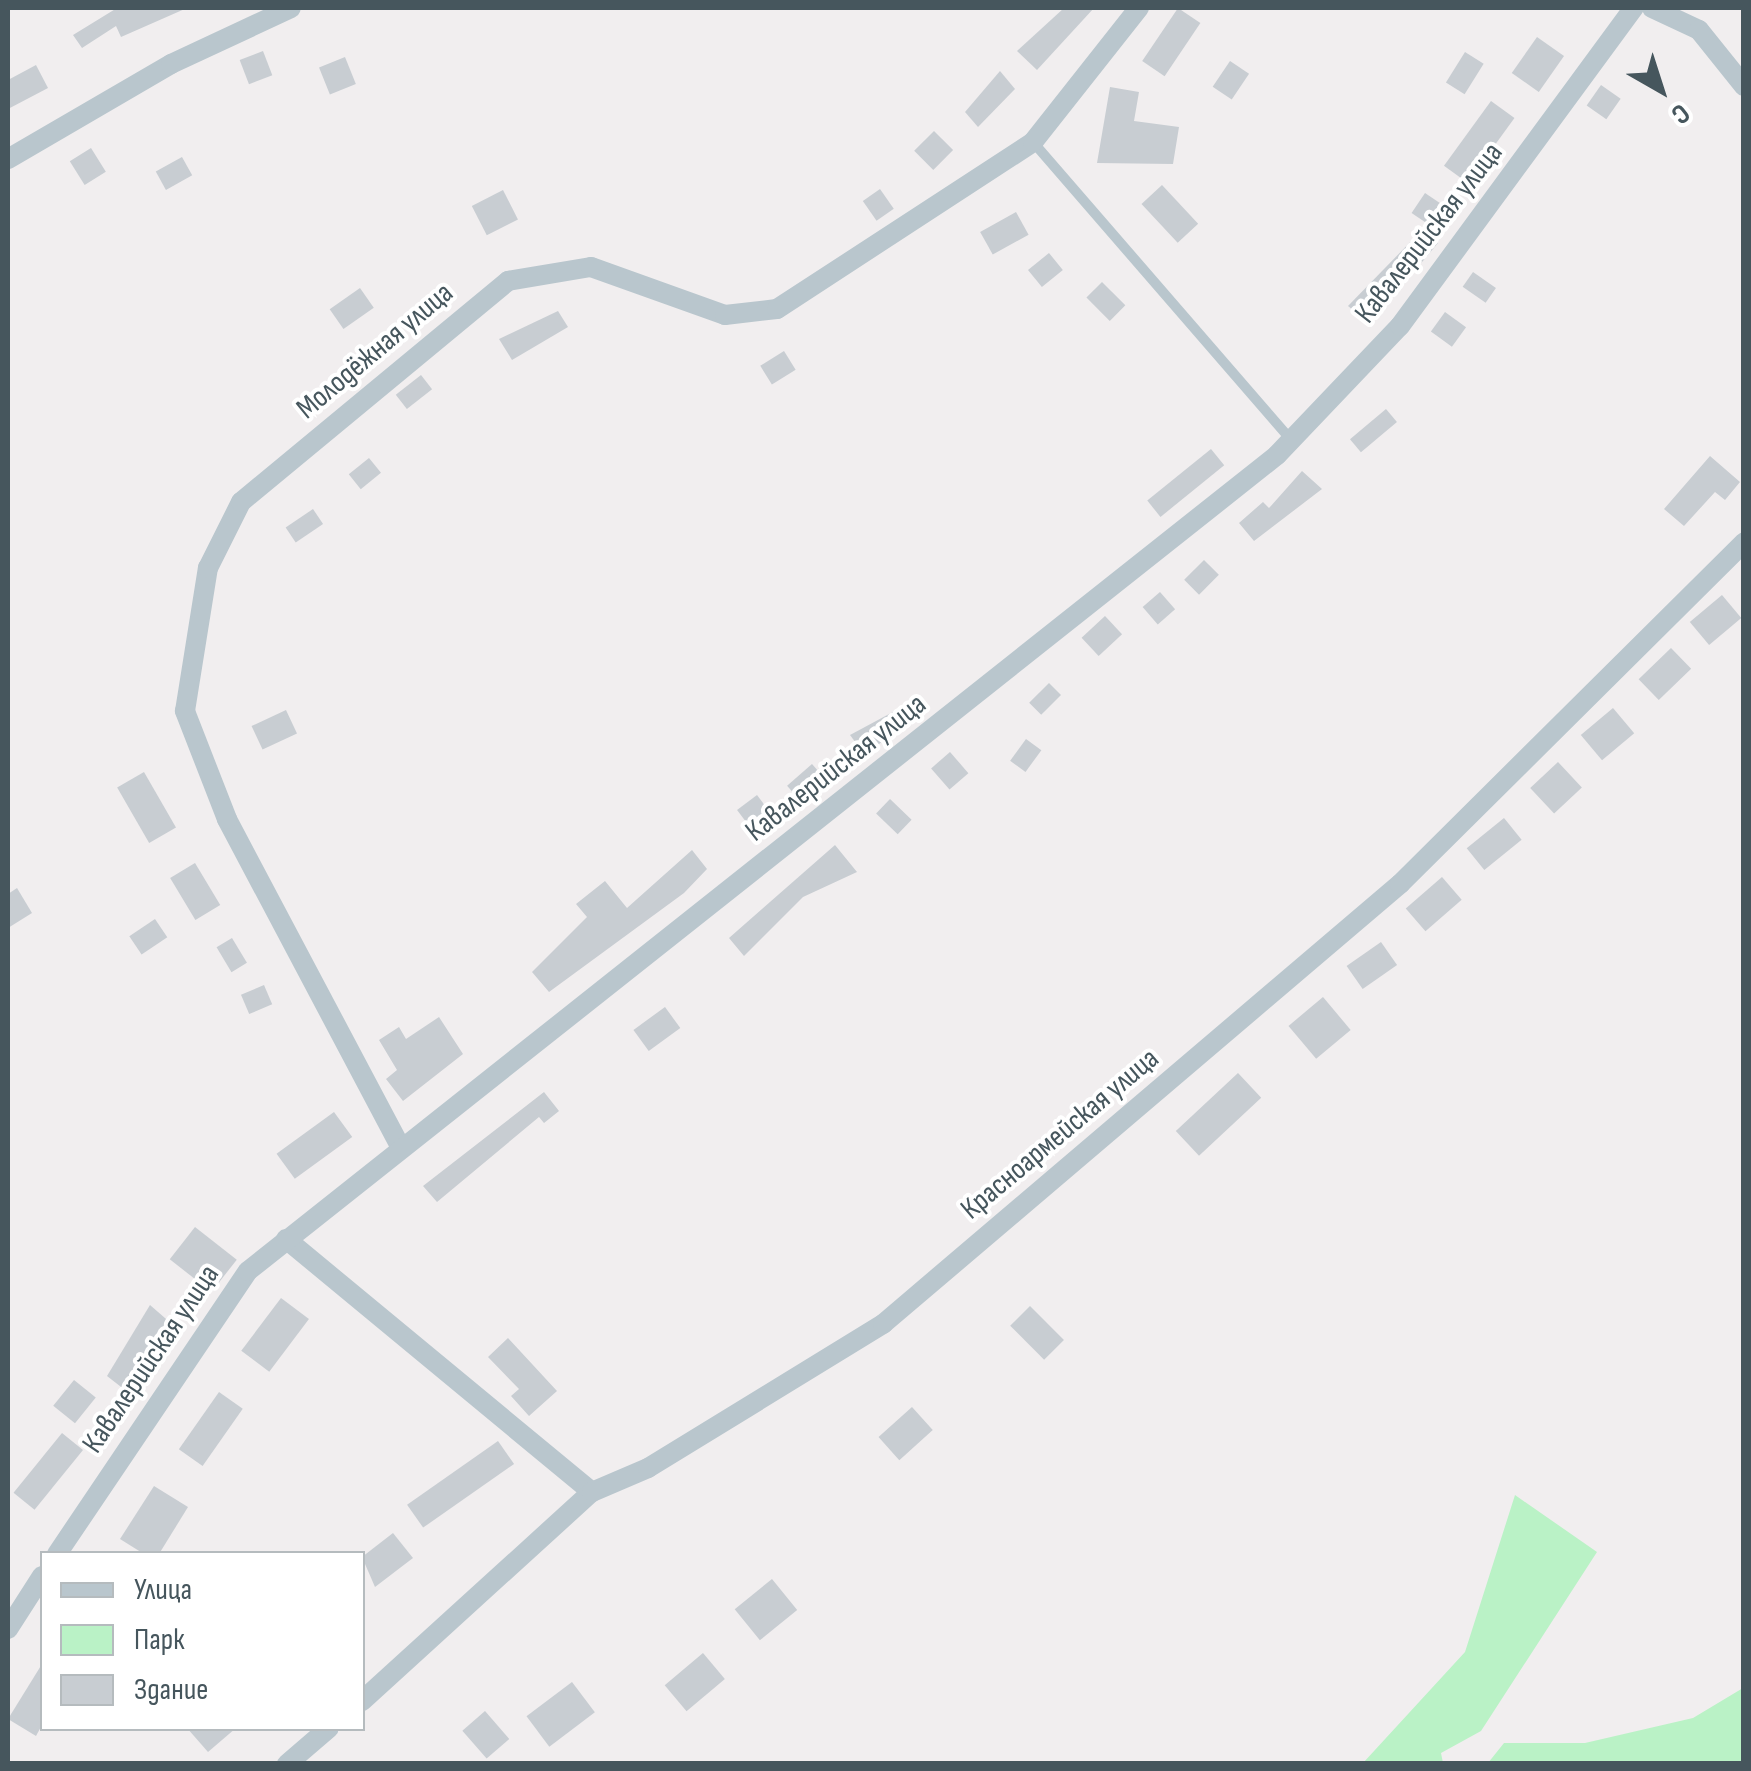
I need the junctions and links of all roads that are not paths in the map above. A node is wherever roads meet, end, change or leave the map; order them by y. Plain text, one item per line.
1 (292, 8) edge
2 (1139, 8) edge
3 (1634, 8) edge
4 (1652, 8) edge
5 (1744, 86) edge
6 (1033, 142) junction
7 (8, 159) edge
8 (1290, 440) junction
9 (1744, 542) edge
10 (400, 1146) junction
11 (286, 1240) junction
12 (592, 1492) junction
13 (59, 1551) edge
14 (40, 1579) edge
15 (8, 1629) edge
16 (365, 1698) edge
17 (326, 1731) edge
18 (287, 1764) edge

1 - 7 street
2 - 6 street, Молодёжная улица
3 - 8 street, Кавалерийская улица
4 - 5 street
6 - 8 lane
6 - 10 street, Молодёжная улица
8 - 10 street, Кавалерийская улица
9 - 12 street, Красноармейская улица
10 - 11 street, Кавалерийская улица
11 - 12 street
11 - 13 street, Кавалерийская улица
12 - 16 street, Красноармейская улица
14 - 15 street
17 - 18 street

